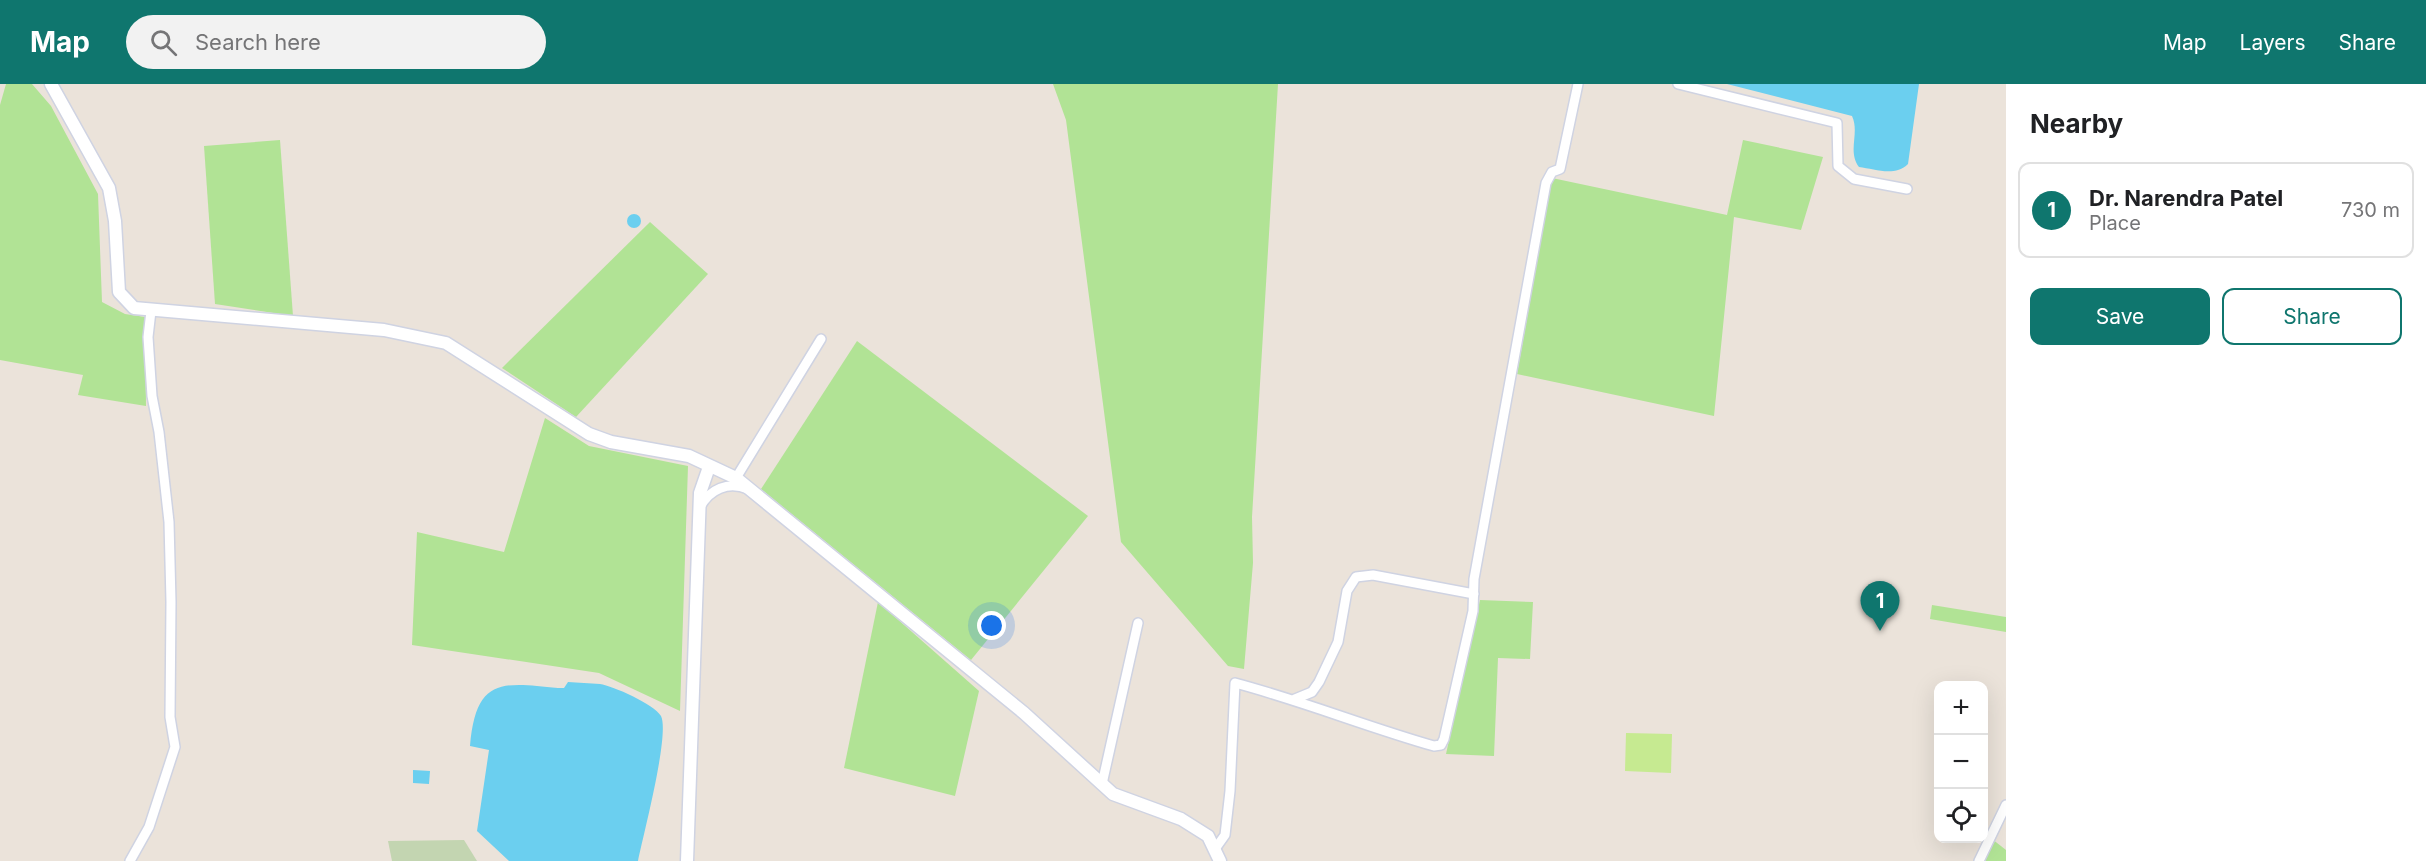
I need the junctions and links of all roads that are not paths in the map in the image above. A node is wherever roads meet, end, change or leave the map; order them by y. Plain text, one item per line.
1 (51, 84) edge
2 (1578, 84) edge
3 (1678, 84) edge
4 (1907, 189) dead end
5 (151, 310) junction
6 (821, 339) dead end
7 (709, 467) junction
8 (735, 478) junction
9 (750, 490) junction
10 (700, 507) junction
11 (1474, 594) junction
12 (1138, 623) dead end
13 (1295, 699) junction
14 (1102, 784) junction
15 (2006, 805) edge
16 (1218, 855) edge
17 (130, 861) edge
18 (687, 861) edge
19 (1979, 861) edge

1 - 5 street
2 - 11 street
3 - 4 street
5 - 7 street
5 - 17 street
6 - 8 street
7 - 8 street
7 - 10 street
8 - 9 street
9 - 10 street
9 - 14 street
10 - 18 street
11 - 13 street
11 - 13 street
12 - 14 street
13 - 16 street
14 - 16 street
15 - 19 street

